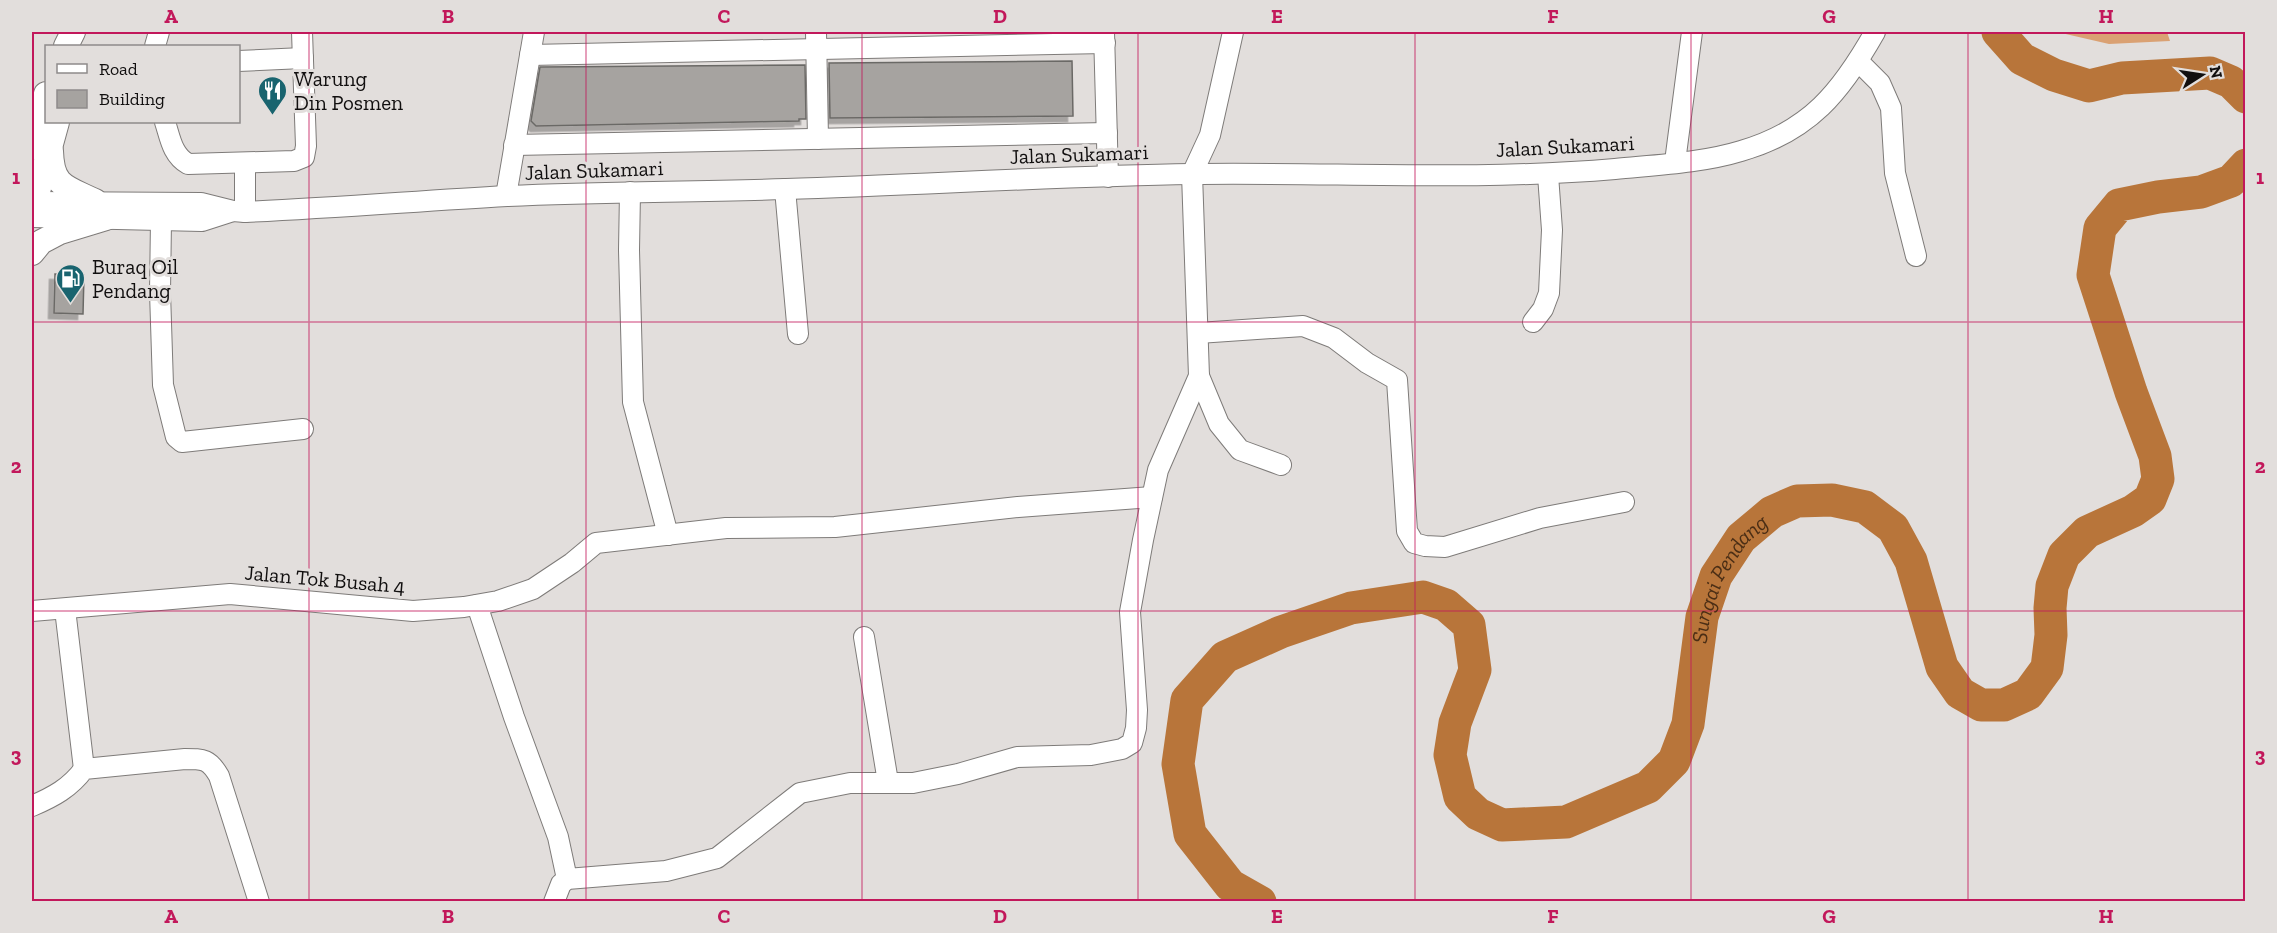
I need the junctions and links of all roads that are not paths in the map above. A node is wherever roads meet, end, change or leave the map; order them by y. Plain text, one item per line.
1 (302, 32) edge
2 (534, 32) edge
3 (1233, 32) edge
4 (1692, 32) edge
5 (1875, 32) edge
6 (1105, 37) edge
7 (816, 40) edge
8 (530, 55) junction
9 (303, 58) junction
10 (240, 61) edge
11 (1858, 61) junction
12 (165, 123) edge
13 (1107, 133) junction
14 (46, 137) edge
15 (818, 139) junction
16 (514, 145) junction
17 (1675, 162) junction
18 (245, 163) junction
19 (1192, 174) junction
20 (1548, 175) junction
21 (1108, 177) junction
22 (785, 189) junction
23 (630, 192) junction
24 (506, 196) junction
25 (32, 208) edge
26 (101, 210) junction
27 (239, 211) junction
28 (161, 220) junction
29 (32, 253) edge
30 (1916, 256) dead end
31 (1533, 322) dead end
32 (1198, 333) junction
33 (798, 334) dead end
34 (1199, 376) junction
35 (303, 429) dead end
36 (1281, 465) dead end
37 (1152, 497) junction
38 (1624, 502) dead end
39 (668, 535) junction
40 (477, 605) junction
41 (65, 609) junction
42 (32, 611) edge
43 (864, 637) dead end
44 (84, 769) junction
45 (888, 782) junction
46 (32, 807) edge
47 (567, 879) junction
48 (259, 902) edge
49 (555, 902) edge

1 - 9 street
2 - 8 street
3 - 19 street
4 - 17 street
5 - 11 street, Jalan Sukamari
6 - 7 street
6 - 13 street
7 - 8 street
7 - 15 street
8 - 16 street
9 - 10 street
9 - 18 street
11 - 17 street, Jalan Sukamari
11 - 30 street
12 - 18 street
13 - 15 street
13 - 21 street
14 - 25 main road
14 - 26 main road
15 - 16 street
16 - 24 street
17 - 20 street, Jalan Sukamari
18 - 27 street
19 - 20 street, Jalan Sukamari
19 - 21 street, Jalan Sukamari
19 - 32 street
20 - 31 street
21 - 22 street, Jalan Sukamari
22 - 23 street, Jalan Sukamari
22 - 33 street
23 - 24 street, Jalan Sukamari
23 - 39 street
24 - 27 street, Jalan Sukamari
25 - 26 street, Jalan Sukamari
26 - 27 street, Jalan Sukamari
26 - 28 street, Jalan Sukamari
26 - 29 main road
27 - 28 street, Jalan Sukamari
28 - 35 street
32 - 34 street
32 - 38 street
34 - 36 street
34 - 37 street
37 - 39 street
37 - 45 street
39 - 40 street, Jalan Tok Busah 4
40 - 41 street, Jalan Tok Busah 4
40 - 47 street
41 - 42 street, Jalan Tok Busah 4
41 - 44 street
43 - 45 street
44 - 46 street
44 - 48 street
45 - 47 street
47 - 49 street

